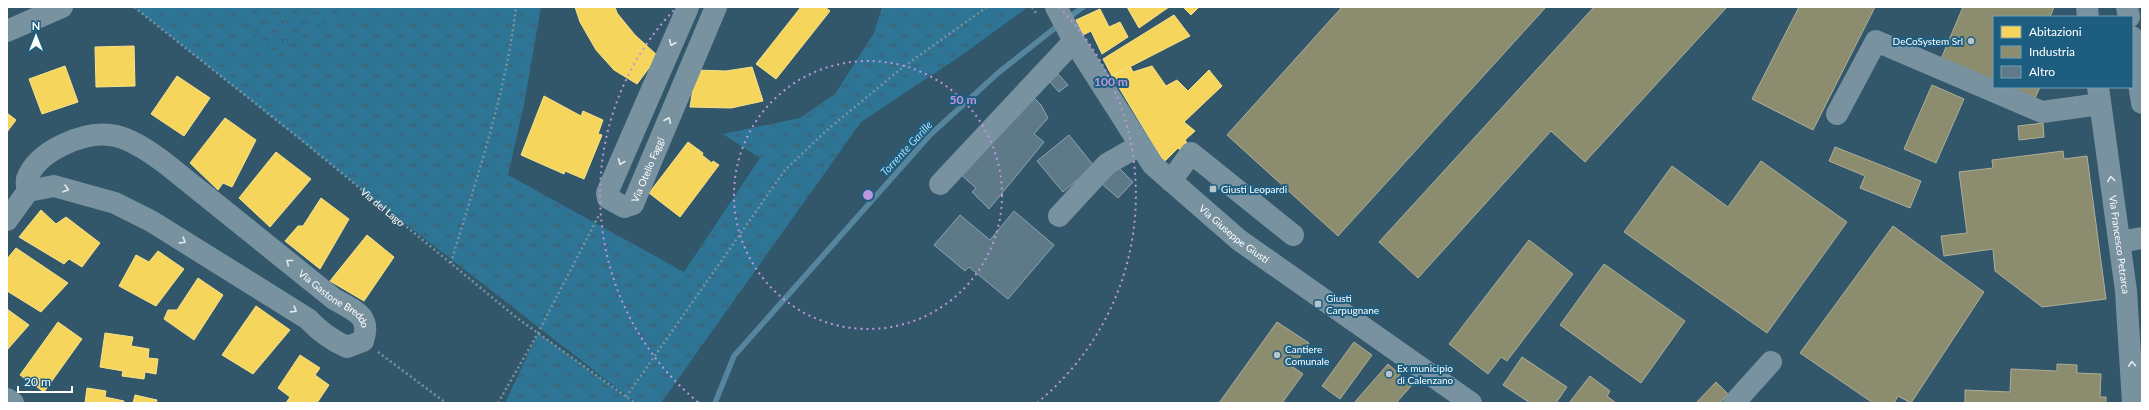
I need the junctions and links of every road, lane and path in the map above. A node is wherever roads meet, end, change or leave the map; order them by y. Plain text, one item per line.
1 (134, 7) edge
2 (516, 7) edge
3 (688, 7) edge
4 (716, 7) edge
5 (987, 7) edge
6 (1056, 7) edge
7 (50, 9) edge
8 (7, 31) edge
9 (1071, 36) junction
10 (2133, 43) edge
11 (2099, 95) edge
12 (2142, 103) edge
13 (1837, 114) dead end
14 (1140, 145) junction
15 (1171, 181) junction
16 (940, 184) dead end
17 (34, 190) junction
18 (608, 198) junction
19 (1059, 216) dead end
20 (7, 220) edge
21 (1293, 235) dead end
22 (2142, 238) edge
23 (2120, 242) junction
24 (451, 263) junction
25 (2135, 304) edge
26 (538, 334) junction
27 (363, 341) junction
28 (1771, 362) dead end
29 (626, 396) junction
30 (1447, 396) edge
31 (7, 399) edge
32 (13, 403) edge
33 (446, 403) edge
34 (498, 403) edge
35 (635, 403) edge
36 (1472, 403) edge
37 (1734, 403) edge
38 (2133, 403) edge

1 - 24 path, Via del Lago
2 - 24 path
3 -> 18 street
18 -> 4 street, Via Otello Faggi
5 - 29 path
6 - 9 street, Via Giuseppe Giusti
7 - 8 street
9 - 14 street, Via Giuseppe Giusti
9 - 16 street
10 - 12 street
11 - 13 street
23 -> 11 street, Via Francesco Petrarca
14 - 15 street, Via Giuseppe Giusti
14 - 19 street
15 - 21 street
15 - 30 street, Via Giuseppe Giusti
17 - 20 street, Via Gastone Breddo
17 -> 27 street, Via Gastone Breddo
27 -> 17 street, Via Gastone Breddo
18 - 26 path
22 - 23 street
23 - 25 street, Via Francesco Petrarca
24 - 26 path, Via del Lago
38 -> 25 street, Via Francesco Petrarca
26 - 29 path, Via del Lago
26 - 34 path
27 - 33 path
28 - 37 street
29 - 35 path, Via del Lago
30 - 36 street, Via Giuseppe Giusti
31 - 32 street

